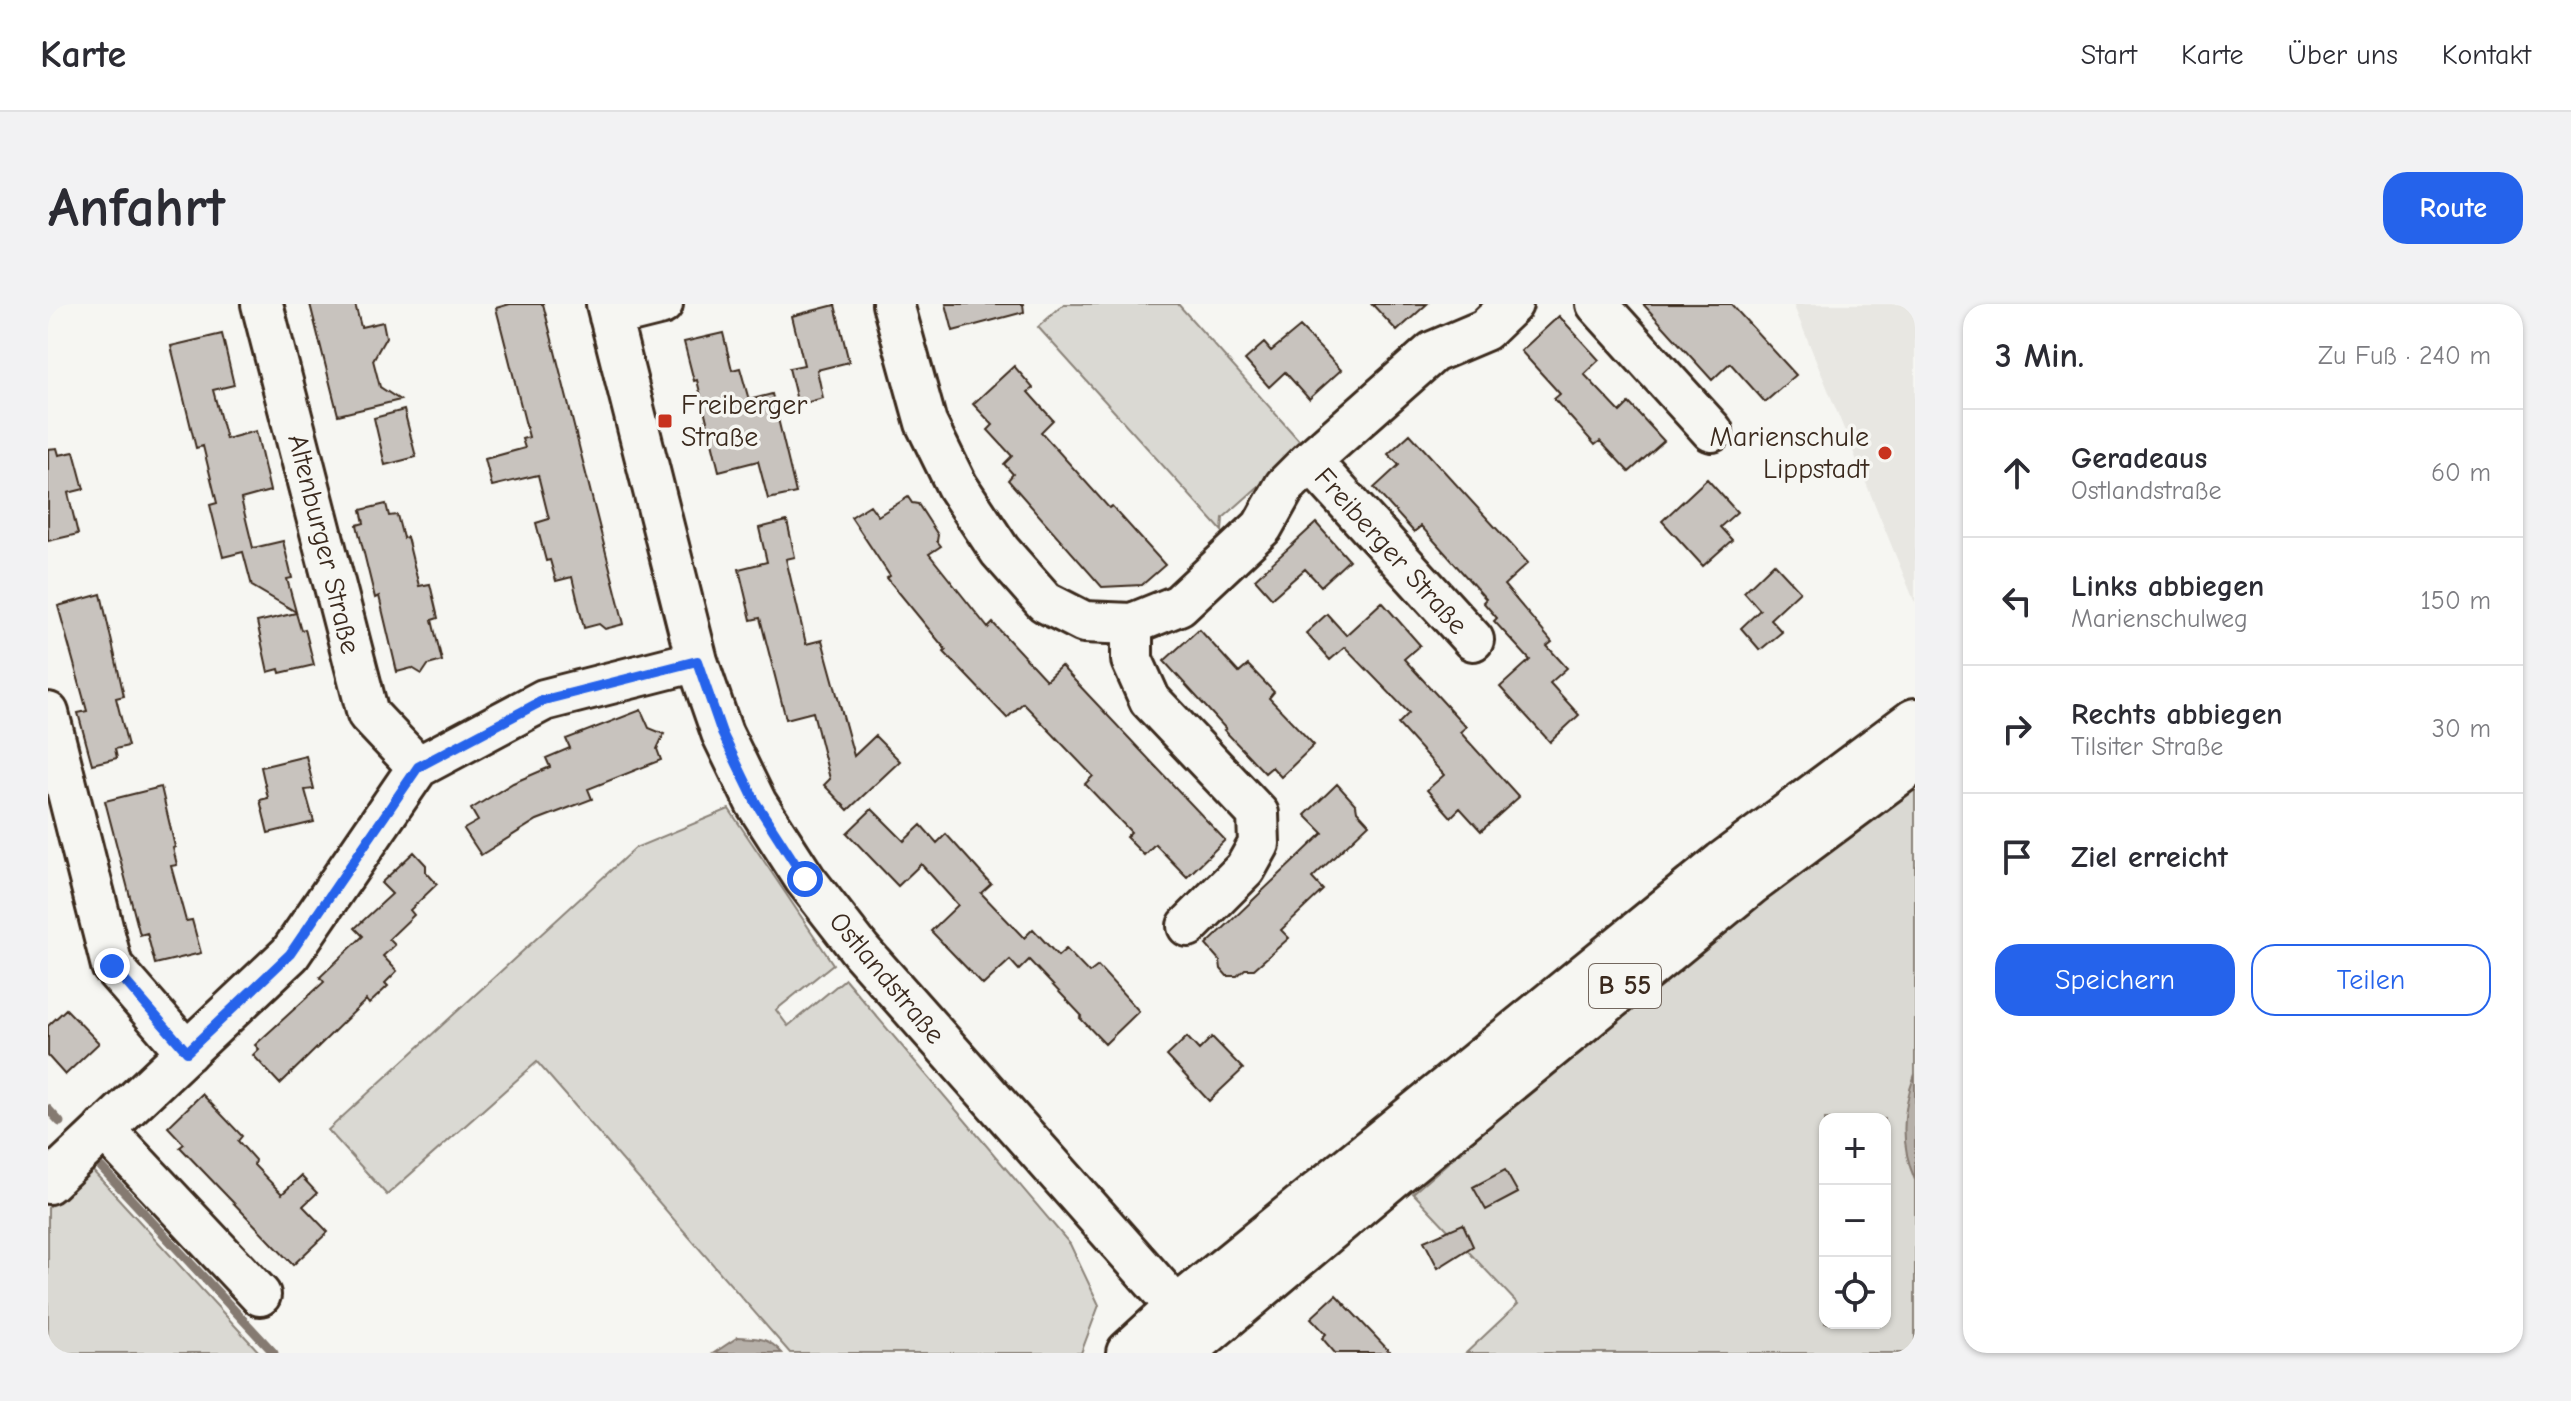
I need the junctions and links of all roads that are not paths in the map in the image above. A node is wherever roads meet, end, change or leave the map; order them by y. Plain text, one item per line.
1 (262, 304) edge
2 (662, 304) edge
3 (893, 304) edge
4 (1512, 304) edge
5 (1597, 304) edge
6 (609, 310) edge
7 (1712, 431) dead end
8 (1310, 461) junction
9 (1132, 624) junction
10 (1473, 640) dead end
11 (697, 661) junction
12 (48, 713) edge
13 (1915, 721) edge
14 (1915, 760) edge
15 (418, 767) junction
16 (1188, 926) dead end
17 (187, 1052) junction
18 (104, 1129) junction
19 (48, 1183) edge
20 (260, 1295) dead end
21 (1196, 1337) edge
22 (1129, 1353) edge

1 - 15 street, Altenburger Straße
2 - 6 street
3 - 9 street, Freiberger Straße
4 - 8 street, Freiberger Straße
5 - 7 street
6 - 11 street, Ostlandstraße
8 - 9 street, Freiberger Straße
8 - 10 street, Freiberger Straße
9 - 16 street
11 - 15 street
11 - 21 street, Ostlandstraße
12 - 17 street
13 - 21 main road, B 55
14 - 21 main road, B 55
15 - 17 street
17 - 18 street
18 - 19 street
18 - 20 street
21 - 22 main road, B 55

